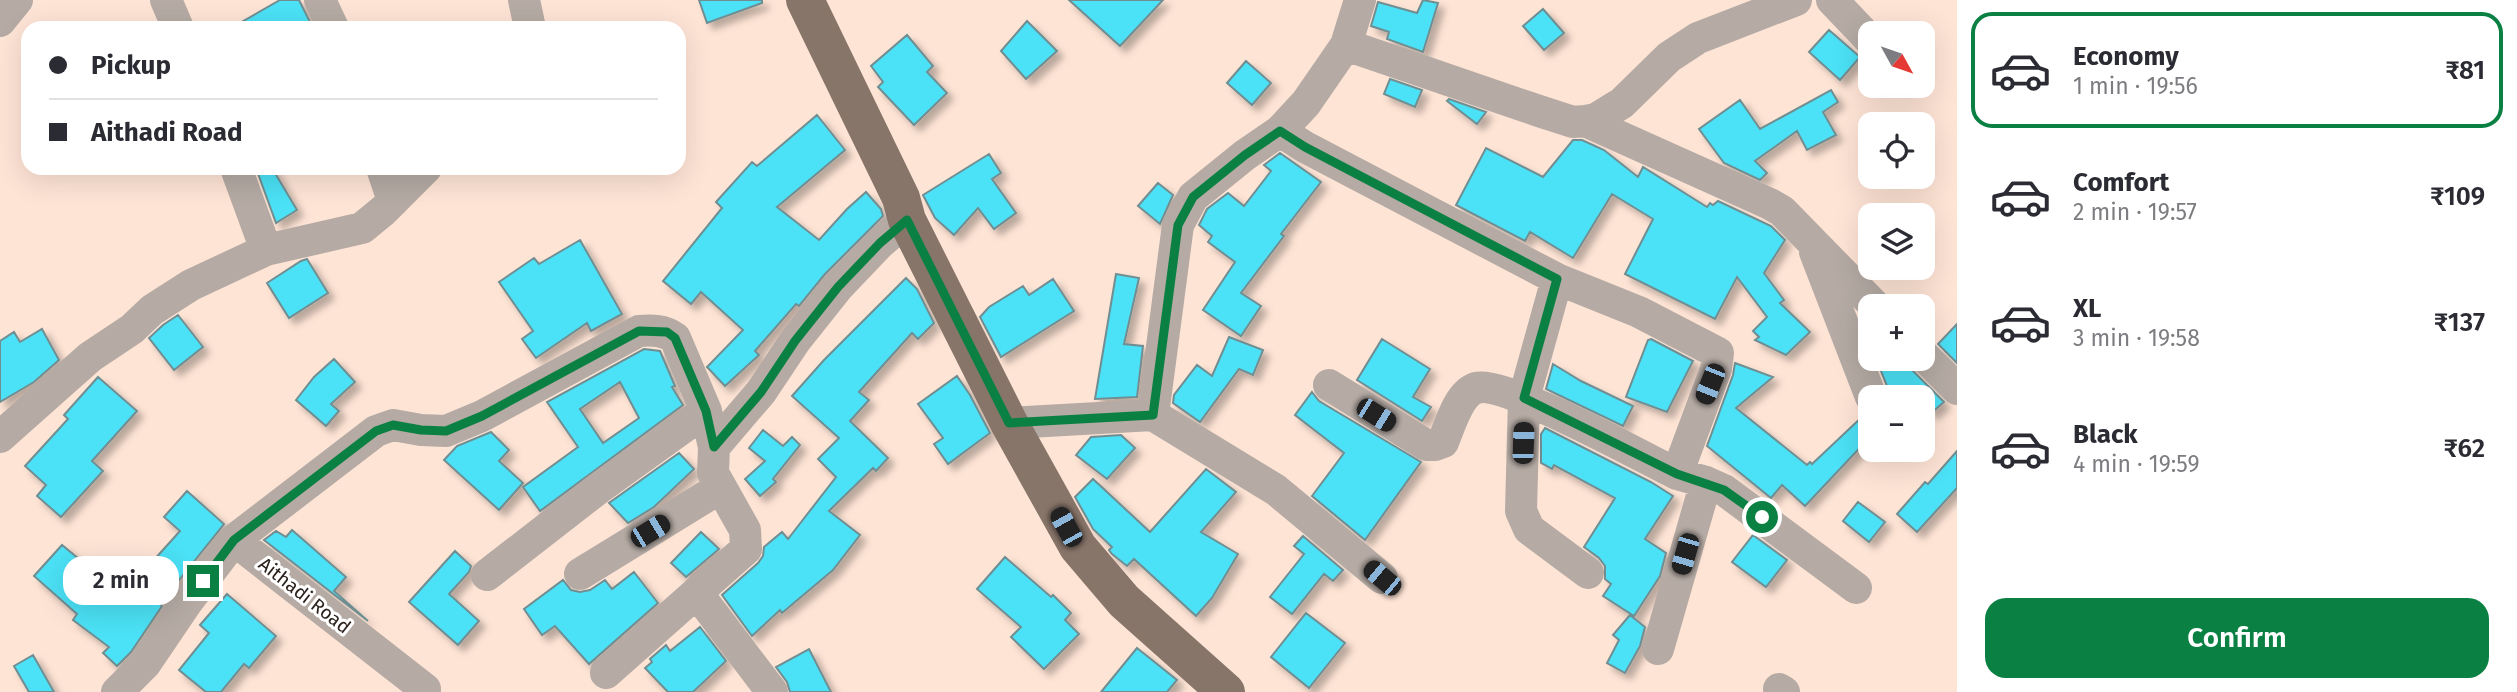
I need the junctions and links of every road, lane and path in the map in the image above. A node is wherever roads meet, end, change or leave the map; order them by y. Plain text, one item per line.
1 (17, 0) edge
2 (166, 0) edge
3 (320, 0) edge
4 (524, 0) edge
5 (805, 0) edge
6 (1360, 0) edge
7 (1796, 0) edge
8 (1832, 0) edge
9 (0, 21) edge
10 (175, 21) edge
11 (330, 21) edge
12 (528, 21) edge
13 (1858, 27) edge
14 (1346, 46) junction
15 (1585, 121) junction
16 (1280, 131) junction
17 (238, 175) edge
18 (384, 175) edge
19 (419, 175) edge
20 (393, 201) junction
21 (907, 220) junction
22 (1812, 241) junction
23 (265, 250) junction
24 (1557, 279) junction
25 (1863, 294) edge
26 (1935, 367) edge
27 (1866, 385) edge
28 (1329, 386) dead end
29 (1957, 389) edge
30 (1524, 398) junction
31 (706, 411) junction
32 (1153, 415) junction
33 (1009, 423) junction
34 (0, 437) edge
35 (714, 447) junction
36 (1691, 478) junction
37 (720, 488) junction
38 (234, 540) junction
39 (1588, 573) dead end
40 (580, 574) dead end
41 (487, 575) dead end
42 (1382, 578) dead end
43 (1856, 588) dead end
44 (697, 593) junction
45 (1658, 649) dead end
46 (606, 673) dead end
47 (117, 692) edge
48 (423, 692) edge
49 (772, 692) edge
50 (1226, 692) edge

1 - 9 street
2 - 10 street
3 - 11 street
4 - 12 street
5 - 21 main road
6 - 14 street
7 - 15 street
8 - 13 street
14 - 15 street
14 - 16 street
15 - 22 street
16 - 24 street
16 - 32 street
17 - 23 street
18 - 20 street
19 - 20 street
20 - 23 street
21 - 33 main road
21 - 35 street
22 - 25 street
22 - 27 street
23 - 34 street
24 - 30 street
24 - 36 street
26 - 29 street
28 - 30 street
30 - 36 street
30 - 39 street
31 - 35 street
31 - 38 street
31 - 41 street
32 - 33 street
32 - 42 street
33 - 50 main road
35 - 37 street
36 - 43 street
36 - 45 street
37 - 40 street
37 - 44 street
38 - 47 street
38 - 48 street, Aithadi Road
44 - 46 street
44 - 49 street

